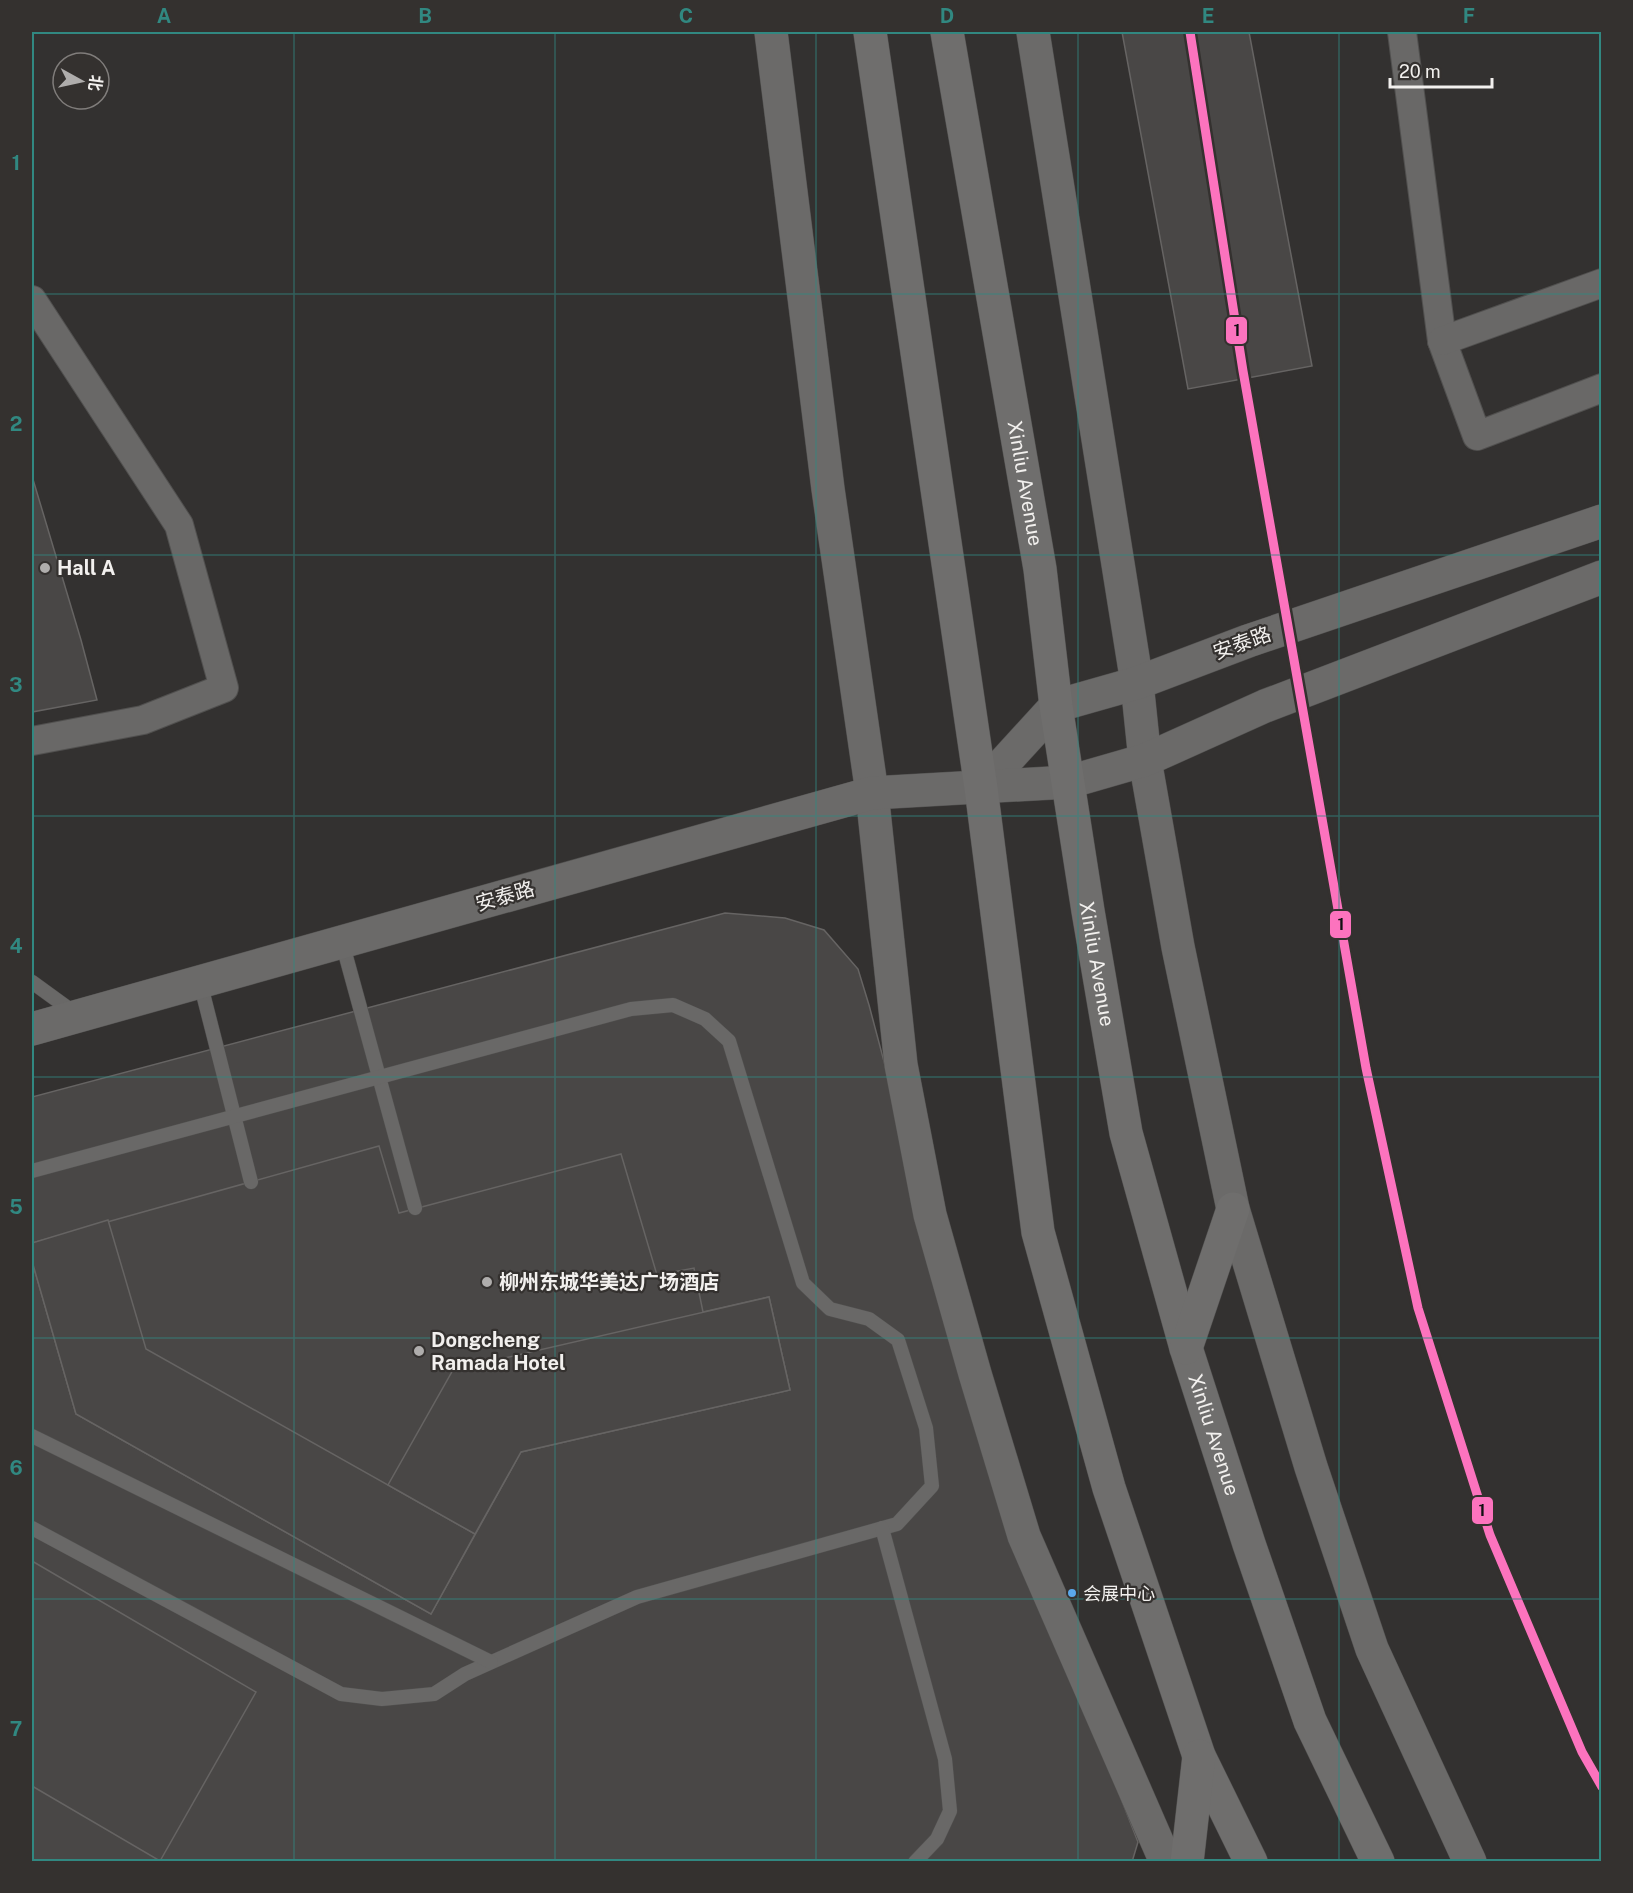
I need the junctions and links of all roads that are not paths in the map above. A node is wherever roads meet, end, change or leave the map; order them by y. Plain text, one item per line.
1 (771, 32) edge
2 (870, 32) edge
3 (947, 32) edge
4 (1033, 32) edge
5 (1401, 32) edge
6 (1602, 283) edge
7 (32, 300) edge
8 (1442, 341) junction
9 (1602, 388) edge
10 (1602, 520) edge
11 (1602, 577) edge
12 (1137, 683) junction
13 (1056, 706) junction
14 (32, 741) edge
15 (1145, 759) junction
16 (1068, 782) junction
17 (981, 788) junction
18 (872, 793) junction
19 (342, 942) junction
20 (32, 982) edge
21 (200, 982) junction
22 (78, 1016) junction
23 (32, 1029) edge
24 (378, 1077) junction
25 (235, 1116) junction
26 (32, 1171) edge
27 (250, 1182) dead end
28 (415, 1209) dead end
29 (1233, 1209) junction
30 (1186, 1348) junction
31 (32, 1436) edge
32 (32, 1528) edge
33 (882, 1528) junction
34 (490, 1662) junction
35 (1199, 1756) junction
36 (915, 1862) edge
37 (1166, 1862) edge
38 (1187, 1862) edge
39 (1251, 1862) edge
40 (1378, 1862) edge
41 (1470, 1862) edge

1 - 18 street
2 - 17 highway
3 - 13 highway, Xinliu Avenue
4 - 12 street
5 - 8 street
6 - 8 street
7 - 14 street
8 - 9 street
10 - 12 street, 安泰路
11 - 15 street, 安泰路
12 - 13 street, 安泰路
12 - 15 street
13 - 16 highway, Xinliu Avenue
13 - 17 street
15 - 16 street, 安泰路
15 - 29 street
16 - 17 street, 安泰路
16 - 30 highway, Xinliu Avenue
17 - 18 street, 安泰路
17 - 35 highway
18 - 19 street, 安泰路
18 - 37 street
19 - 21 street, 安泰路
19 - 24 lane
20 - 22 lane
21 - 22 street, 安泰路
21 - 25 lane
22 - 23 street, 安泰路
24 - 25 lane
24 - 28 lane
24 - 33 lane
25 - 26 lane
25 - 27 lane
29 - 30 highway
29 - 41 street
30 - 40 highway, Xinliu Avenue
31 - 34 lane
32 - 34 lane
33 - 34 lane
33 - 36 lane
35 - 38 highway
35 - 39 highway

